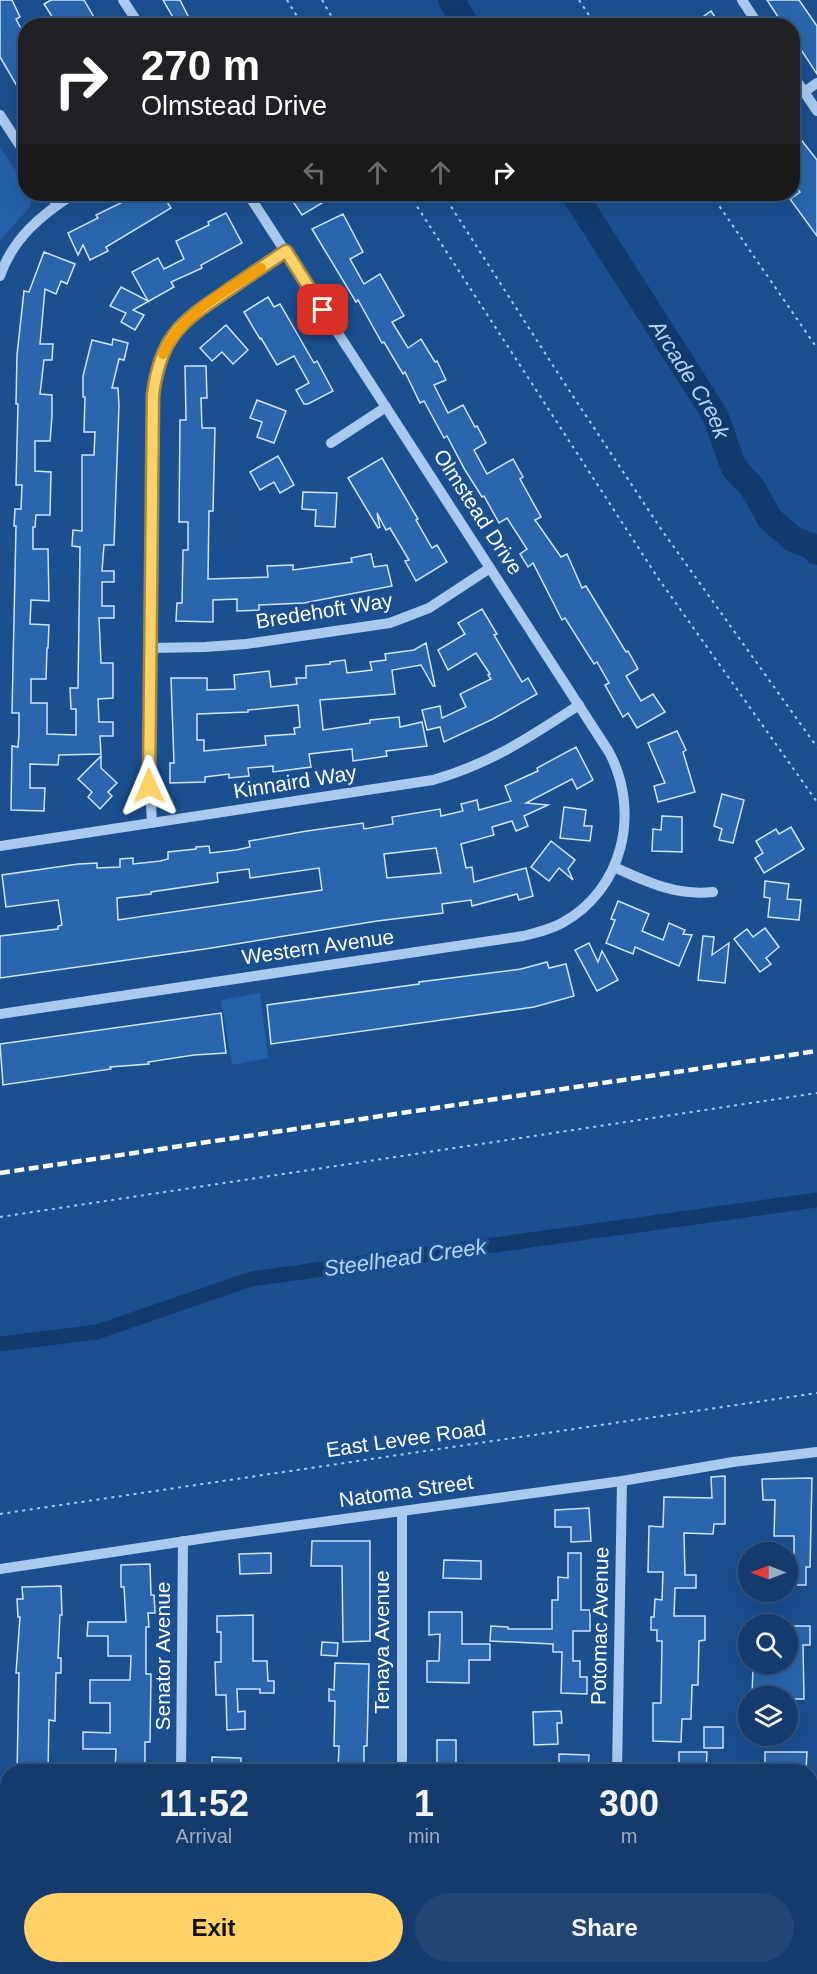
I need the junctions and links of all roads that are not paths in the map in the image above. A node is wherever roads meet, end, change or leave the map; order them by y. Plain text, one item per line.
1 (123, 0) edge
2 (742, 0) edge
3 (135, 18) edge
4 (754, 18) edge
5 (817, 83) edge
6 (800, 86) edge
7 (804, 92) junction
8 (817, 111) edge
9 (0, 115) edge
10 (18, 143) edge
11 (54, 201) edge
12 (63, 201) edge
13 (253, 201) edge
14 (57, 205) junction
15 (286, 251) junction
16 (0, 276) edge
17 (386, 407) junction
18 (331, 443) dead end
19 (490, 568) junction
20 (150, 648) junction
21 (579, 705) junction
22 (152, 823) junction
23 (0, 846) edge
24 (614, 867) junction
25 (713, 892) dead end
26 (0, 1014) edge
27 (817, 1452) edge
28 (622, 1481) junction
29 (402, 1512) junction
30 (183, 1541) junction
31 (0, 1569) edge
32 (181, 1764) edge
33 (402, 1764) edge
34 (616, 1764) edge

1 - 3 street
2 - 4 street
5 - 7 street
6 - 7 street
7 - 8 street
9 - 10 street
11 - 14 street
12 - 14 street
13 - 15 street, Olmstead Drive
14 - 16 street
15 - 17 street, Olmstead Drive
15 - 20 street
17 - 18 street
17 - 19 street, Olmstead Drive
19 - 20 street, Bredehoft Way
19 - 21 street, Olmstead Drive
20 - 22 street
21 - 22 street, Kinnaird Way
21 - 24 street, Olmstead Drive
22 - 23 street, Kinnaird Way
24 - 25 street
24 - 26 street, Western Avenue
27 - 28 street, Natoma Street
28 - 29 street, Natoma Street
28 - 34 street, Potomac Avenue
29 - 30 street, Natoma Street
29 - 33 street, Tenaya Avenue
30 - 31 street, Natoma Street
30 - 32 street, Senator Avenue

